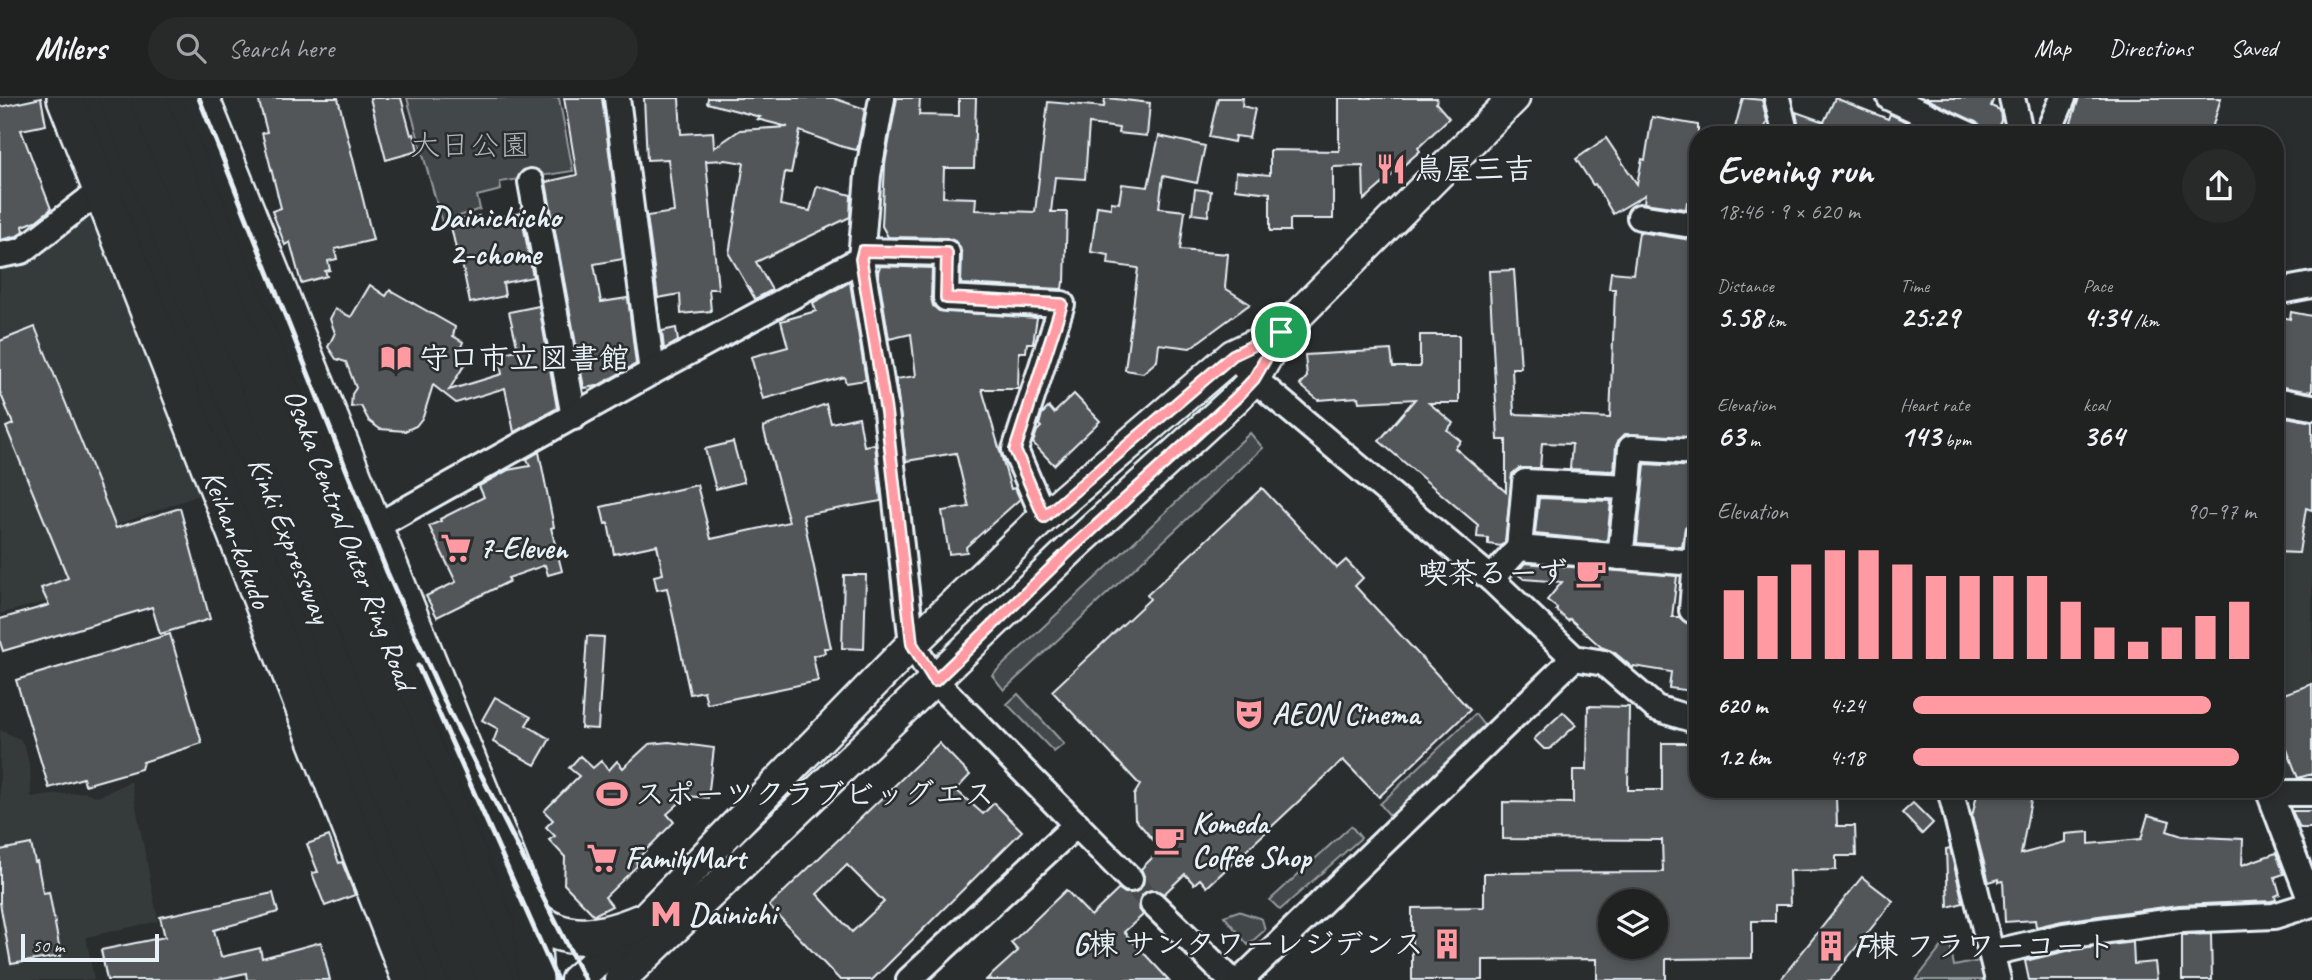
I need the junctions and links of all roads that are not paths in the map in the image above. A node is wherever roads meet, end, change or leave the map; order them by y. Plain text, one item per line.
1 (65, 98) edge
2 (91, 98) edge
3 (117, 98) edge
4 (148, 98) edge
5 (173, 98) edge
6 (201, 98) edge
7 (617, 98) edge
8 (882, 98) edge
9 (1777, 98) edge
10 (1890, 98) edge
11 (2012, 98) edge
12 (2063, 98) edge
13 (1504, 99) edge
14 (1784, 126) edge
15 (1951, 126) edge
16 (2019, 126) edge
17 (2051, 126) edge
18 (531, 182) dead end
19 (112, 185) junction
20 (223, 189) junction
21 (1640, 216) dead end
22 (1689, 224) edge
23 (0, 255) edge
24 (862, 255) junction
25 (2312, 285) edge
26 (256, 288) junction
27 (2284, 290) edge
28 (1281, 332) junction
29 (212, 345) junction
30 (1233, 355) junction
31 (652, 372) junction
32 (1254, 379) junction
33 (307, 394) junction
34 (2284, 402) edge
35 (2312, 407) edge
36 (574, 417) junction
37 (216, 426) junction
38 (1689, 451) edge
39 (218, 463) junction
40 (1628, 487) junction
41 (1044, 517) junction
42 (375, 527) junction
43 (1519, 548) junction
44 (1620, 557) junction
45 (1689, 563) edge
46 (1491, 579) junction
47 (265, 584) junction
48 (912, 644) junction
49 (1574, 658) junction
50 (935, 681) junction
51 (1689, 718) edge
52 (2284, 792) edge
53 (2312, 793) edge
54 (1952, 798) edge
55 (2272, 798) edge
56 (1081, 828) junction
57 (1130, 879) tunnel mouth
58 (1153, 904) tunnel mouth
59 (2312, 904) edge
60 (531, 916) junction
61 (650, 932) junction
62 (1992, 953) junction
63 (418, 979) edge
64 (453, 980) edge
65 (467, 980) edge
66 (496, 980) edge
67 (509, 980) edge
68 (529, 980) edge
69 (535, 980) edge
70 (576, 980) edge
71 (620, 980) edge
72 (626, 980) edge
73 (909, 980) edge
74 (925, 980) edge
75 (1231, 980) edge
76 (1241, 980) edge
77 (1998, 980) edge

1 - 19 highway, Keihan-kokudo
2 - 19 main road
2 - 29 highway
3 - 29 highway, Kinki Expressway
4 - 66 highway, Kinki Expressway
5 - 20 main road
6 - 20 highway
7 - 31 street
8 - 24 street
9 - 14 street
10 - 15 street
11 - 16 street
12 - 17 street
13 - 28 main road
18 - 36 street
19 - 23 street
19 - 37 main road
19 - 39 highway, Keihan-kokudo
20 - 26 main road
20 - 33 highway
21 - 22 street
24 - 31 street
24 - 41 street
24 - 48 street
25 - 27 street
26 - 33 main road, Osaka Central Outer Ring Road
26 - 67 main road
28 - 30 main road
28 - 32 main road
29 - 65 highway, Kinki Expressway
30 - 32 street
30 - 41 main road
31 - 36 street
32 - 46 street
32 - 50 main road
33 - 42 highway
33 - 68 main road, Osaka Central Outer Ring Road
34 - 35 street
36 - 42 street
37 - 39 main road
37 - 64 main road
38 - 40 street
39 - 47 highway, Keihan-kokudo
39 - 47 main road
40 - 43 street
40 - 44 street
41 - 48 main road
42 - 60 highway
43 - 44 street
43 - 46 street
44 - 45 street
46 - 49 street
47 - 63 highway, Keihan-kokudo
47 - 63 main road
48 - 50 street
48 - 61 main road
49 - 51 street
49 - 76 street
50 - 56 street
50 - 61 main road
52 - 53 street
54 - 62 street
55 - 59 street
56 - 57 street
56 - 73 street
56 - 74 street
58 - 75 street
59 - 62 street
60 - 61 highway
60 - 69 highway
61 - 70 main road
61 - 71 main road
61 - 72 main road
62 - 77 street

